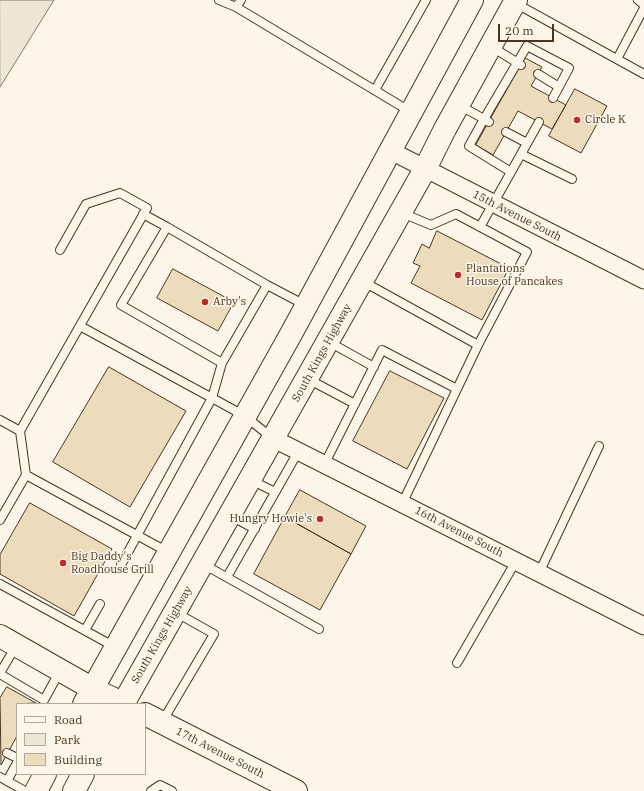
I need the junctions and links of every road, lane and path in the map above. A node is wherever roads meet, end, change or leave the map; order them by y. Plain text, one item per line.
1 (219, 0) edge
2 (426, 0) edge
3 (472, 0) edge
4 (638, 0) edge
5 (516, 1) edge
6 (238, 4) edge
7 (644, 5) edge
8 (644, 8) edge
9 (491, 46) junction
10 (617, 59) junction
11 (519, 64) junction
12 (538, 74) dead end
13 (644, 74) edge
14 (559, 87) junction
15 (375, 90) junction
16 (553, 98) dead end
17 (459, 105) junction
18 (412, 112) junction
19 (487, 121) junction
20 (539, 122) dead end
21 (506, 132) dead end
22 (528, 143) junction
23 (391, 151) junction
24 (521, 154) junction
25 (425, 169) junction
26 (511, 172) junction
27 (572, 179) dead end
28 (494, 204) junction
29 (401, 212) junction
30 (143, 214) junction
31 (166, 227) junction
32 (480, 227) junction
33 (60, 250) dead end
34 (644, 280) edge
35 (362, 281) junction
36 (267, 285) junction
37 (306, 306) junction
38 (80, 326) junction
39 (328, 342) junction
40 (478, 345) junction
41 (222, 363) junction
42 (374, 367) junction
43 (307, 379) junction
44 (457, 388) junction
45 (212, 398) junction
46 (355, 404) junction
47 (245, 416) junction
48 (0, 420) edge
49 (20, 431) junction
50 (274, 439) junction
51 (599, 446) dead end
52 (298, 452) junction
53 (324, 464) junction
54 (26, 475) junction
55 (251, 479) junction
56 (275, 492) junction
57 (402, 504) junction
58 (230, 515) junction
59 (0, 520) edge
60 (255, 529) junction
61 (137, 535) junction
62 (169, 552) junction
63 (516, 561) junction
64 (203, 564) junction
65 (121, 565) dead end
66 (538, 573) junction
67 (228, 577) junction
68 (0, 584) edge
69 (100, 604) dead end
70 (175, 612) junction
71 (644, 626) edge
72 (319, 629) dead end
73 (85, 630) junction
74 (8, 640) edge
75 (116, 647) junction
76 (457, 663) dead end
77 (60, 671) junction
78 (0, 673) edge
79 (88, 696) edge
80 (44, 702) edge
81 (119, 703) edge
82 (124, 703) edge
83 (153, 718) edge
84 (7, 753) dead end
85 (16, 758) edge
86 (16, 764) edge
87 (44, 775) edge
88 (82, 775) edge
89 (3, 779) edge
90 (25, 791) edge
91 (36, 791) edge
92 (74, 791) edge
93 (151, 791) edge
94 (172, 791) edge
95 (296, 791) edge

1 - 6 lane
2 - 15 lane
3 - 18 main road
4 - 7 lane
5 - 9 main road, South Kings Highway
5 - 10 lane
6 - 15 lane
8 - 10 lane
9 - 11 lane
9 - 17 main road, South Kings Highway
10 - 13 lane
11 - 14 lane
11 - 19 lane
12 - 14 lane
14 - 16 lane
15 - 18 lane
17 - 19 lane
17 - 25 main road, South Kings Highway
18 - 23 main road
19 - 26 lane
20 - 22 lane
21 - 22 lane
22 - 24 lane
23 - 25 street, 15th Avenue South
23 - 37 main road
24 - 26 lane
24 - 27 lane
25 - 28 street, 15th Avenue South
25 - 29 main road, South Kings Highway
26 - 28 lane
28 - 32 lane
28 - 34 street, 15th Avenue South
29 - 32 lane
29 - 35 main road, South Kings Highway
30 - 31 lane
30 - 33 lane
30 - 38 lane
31 - 36 lane
31 - 41 lane
32 - 40 lane
35 - 39 main road, South Kings Highway
35 - 40 lane
36 - 37 lane
36 - 41 lane
37 - 47 main road
38 - 45 lane
38 - 49 lane
39 - 42 lane
39 - 43 main road, South Kings Highway
40 - 44 lane
41 - 45 lane
42 - 44 lane
42 - 46 lane
43 - 46 lane
43 - 50 main road, South Kings Highway
44 - 57 lane
45 - 47 lane
45 - 61 lane
46 - 53 lane
47 - 50 lane
47 - 62 main road
48 - 49 lane
49 - 54 lane
50 - 52 street, 16th Avenue South
50 - 55 main road, South Kings Highway
51 - 66 lane
52 - 53 street, 16th Avenue South
52 - 56 lane
53 - 57 street, 16th Avenue South
54 - 59 lane
54 - 61 lane
55 - 56 lane
55 - 58 main road, South Kings Highway
56 - 60 lane
57 - 63 street, 16th Avenue South
58 - 60 lane
58 - 64 main road, South Kings Highway
60 - 67 lane
61 - 62 lane
61 - 65 lane
62 - 75 main road
63 - 66 street, 16th Avenue South
63 - 76 lane
64 - 67 lane
64 - 70 main road, South Kings Highway
66 - 71 street, 16th Avenue South
67 - 72 lane
68 - 73 lane
69 - 73 lane
70 - 82 main road, South Kings Highway
70 - 83 lane
73 - 75 lane
74 - 77 main road
74 - 78 lane
75 - 79 main road
77 - 79 main road
77 - 80 lane
78 - 80 lane
79 - 81 main road
83 - 95 main road, 17th Avenue South
84 - 85 lane
86 - 89 lane
87 - 91 main road
88 - 92 main road
89 - 90 lane
93 - 94 lane

